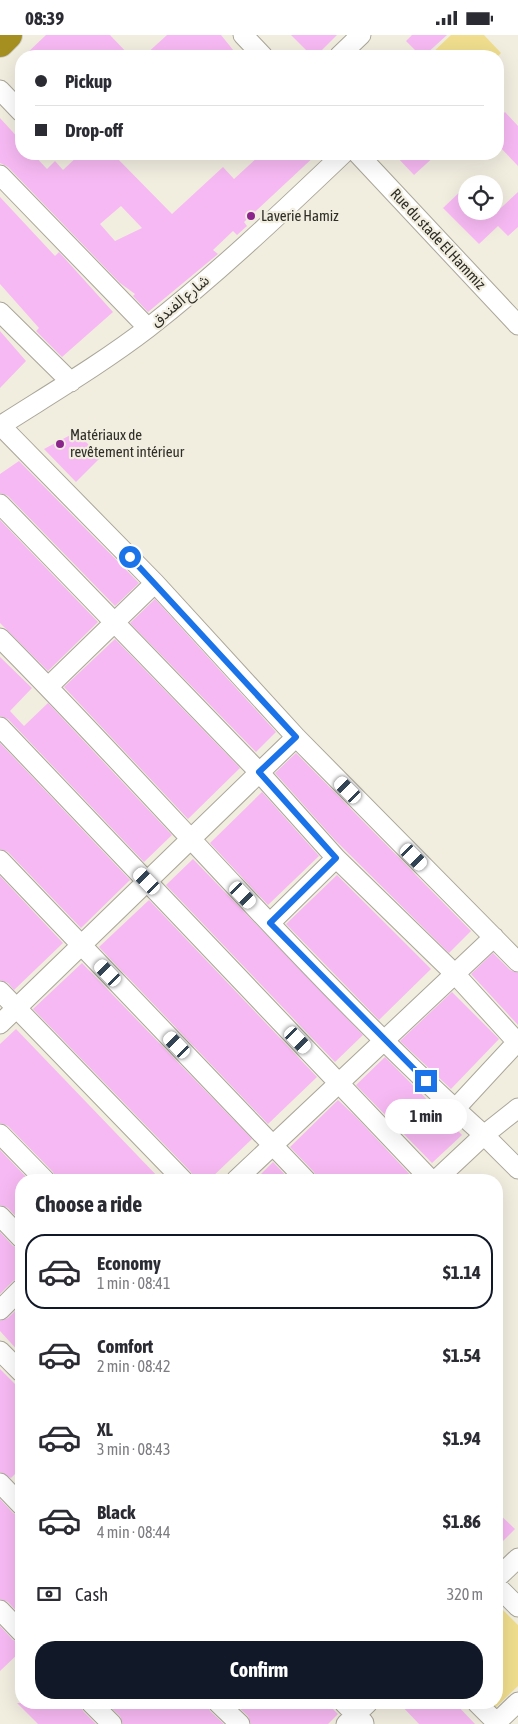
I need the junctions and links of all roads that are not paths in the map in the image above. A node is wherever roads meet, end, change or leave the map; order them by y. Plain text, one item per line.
1 (8, 35) edge
2 (243, 35) edge
3 (360, 35) edge
4 (0, 43) edge
5 (257, 50) edge
6 (345, 50) edge
7 (0, 90) edge
8 (15, 105) edge
9 (337, 160) edge
10 (364, 160) edge
11 (0, 175) edge
12 (0, 312) edge
13 (518, 325) edge
14 (148, 328) junction
15 (71, 382) junction
16 (0, 426) edge
17 (0, 504) edge
18 (155, 583) junction
19 (114, 623) junction
20 (0, 638) edge
21 (48, 687) junction
22 (0, 727) edge
23 (296, 737) junction
24 (259, 772) junction
25 (190, 839) junction
26 (336, 858) junction
27 (0, 860) edge
28 (147, 881) junction
29 (270, 923) junction
30 (494, 937) junction
31 (81, 945) junction
32 (518, 962) edge
33 (454, 974) junction
34 (0, 991) edge
35 (16, 1008) junction
36 (0, 1024) edge
37 (383, 1039) junction
38 (518, 1042) edge
39 (339, 1083) junction
40 (518, 1108) edge
41 (455, 1109) junction
42 (0, 1134) edge
43 (484, 1135) junction
44 (273, 1145) junction
45 (518, 1169) edge
46 (39, 1174) edge
47 (177, 1174) edge
48 (242, 1174) edge
49 (300, 1174) edge
50 (425, 1174) edge
51 (442, 1174) edge
52 (0, 1216) edge
53 (15, 1232) edge
54 (15, 1295) edge
55 (0, 1310) edge
56 (0, 1351) edge
57 (15, 1366) edge
58 (518, 1558) edge
59 (503, 1572) edge
60 (503, 1592) edge
61 (518, 1607) edge
62 (0, 1610) edge
63 (15, 1625) edge
64 (518, 1702) edge
65 (97, 1709) edge
66 (224, 1709) edge
67 (483, 1709) edge
68 (112, 1724) edge
69 (240, 1724) edge
70 (497, 1724) edge

1 - 4 highway
2 - 5 street
3 - 6 street
7 - 8 street
9 - 14 street, شارع الفندق
10 - 13 street, Rue du stade El Hammiz
11 - 14 street
12 - 15 street
14 - 15 street, شارع الفندق
15 - 16 street, شارع الفندق
16 - 18 street
17 - 19 street
18 - 19 street
18 - 23 street
19 - 21 street
19 - 24 street
20 - 21 street
21 - 25 street
22 - 28 street
23 - 24 street
23 - 30 street
24 - 25 street
24 - 26 street
25 - 28 street
25 - 29 street
26 - 29 street
26 - 33 street
27 - 31 street
28 - 31 street
28 - 39 street
29 - 37 street
30 - 32 street
30 - 33 street
31 - 35 street
31 - 44 street
33 - 37 street
33 - 38 street
34 - 35 street
35 - 36 street
35 - 47 street
37 - 39 street
37 - 41 street
38 - 41 street
39 - 44 street
39 - 50 street
40 - 43 street
41 - 43 street
42 - 46 street
43 - 45 street
43 - 51 street
44 - 48 street
44 - 49 street
52 - 53 street
54 - 55 street
56 - 57 street
58 - 59 street
60 - 61 street
62 - 63 street
64 - 70 street
65 - 68 street
66 - 69 street
67 - 70 street

